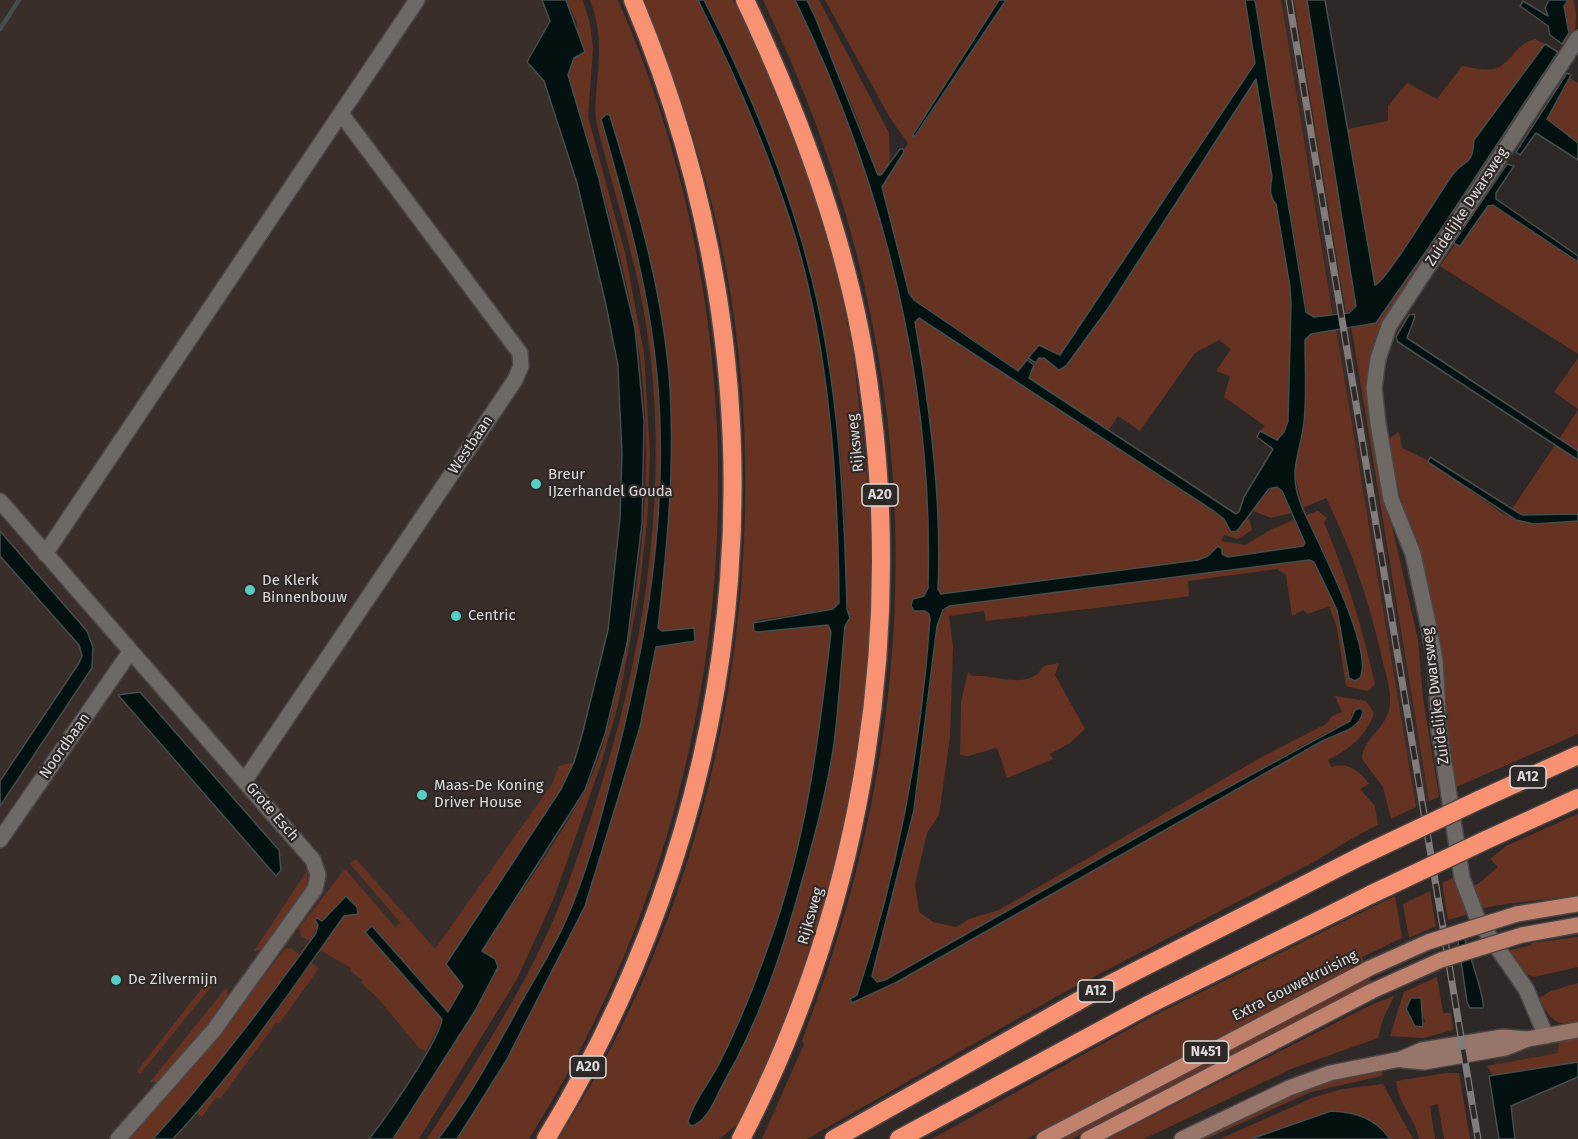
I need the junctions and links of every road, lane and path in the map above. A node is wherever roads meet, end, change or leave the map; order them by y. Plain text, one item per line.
1 (417, 0) edge
2 (633, 0) edge
3 (745, 0) edge
4 (1578, 39) edge
5 (342, 115) junction
6 (0, 501) edge
7 (45, 554) junction
8 (130, 652) junction
9 (1578, 755) edge
10 (245, 780) junction
11 (1578, 798) edge
12 (0, 840) edge
13 (1578, 904) edge
14 (1578, 925) edge
15 (1578, 1030) edge
16 (1546, 1036) junction
17 (118, 1139) edge
18 (546, 1139) edge
19 (741, 1139) edge
20 (834, 1139) edge
21 (899, 1139) edge
22 (1044, 1139) edge
23 (1088, 1139) edge
24 (1182, 1139) edge

1 - 5 street
2 - 18 highway, A20
3 - 19 highway, Rijksweg / A20
4 - 16 street, Zuidelijke Dwarsweg
5 - 7 street
5 - 10 street, Westbaan
6 - 7 street, Grote Esch
7 - 8 street, Grote Esch
8 - 10 street, Grote Esch
8 - 12 street, Noordbaan
9 - 20 highway, A12, bridge
10 - 17 street, Grote Esch
11 - 21 highway, A12, bridge
13 - 22 main road, Extra Gouwekruising / N451, bridge
14 - 23 main road, N451, bridge
15 - 16 main road
16 - 24 main road

